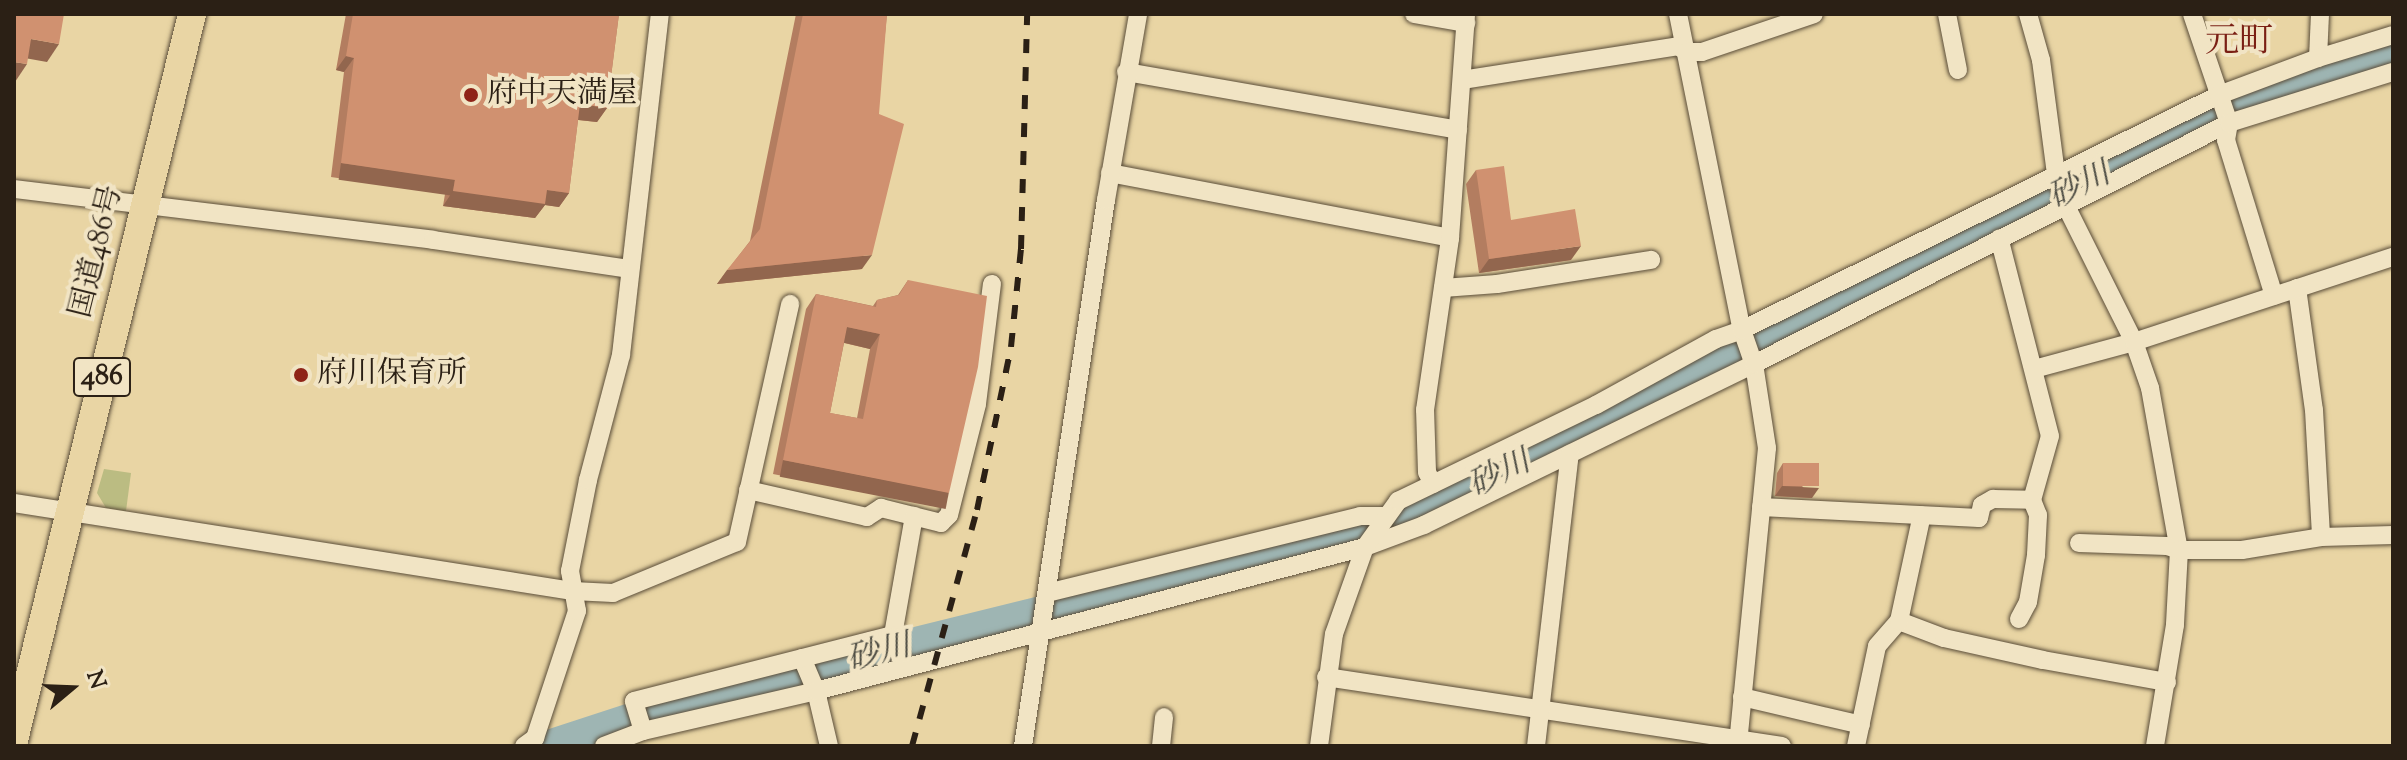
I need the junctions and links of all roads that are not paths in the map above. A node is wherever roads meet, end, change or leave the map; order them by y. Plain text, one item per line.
1 (192, 14) edge
2 (660, 14) edge
3 (1138, 14) edge
4 (1414, 14) edge
5 (1678, 14) edge
6 (1814, 14) edge
7 (1947, 14) edge
8 (2028, 14) edge
9 (2192, 14) edge
10 (2320, 14) edge
11 (1466, 18) edge
12 (2393, 35) edge
13 (1687, 52) junction
14 (2318, 58) junction
15 (1958, 70) dead end
16 (1126, 72) junction
17 (2393, 72) edge
18 (1462, 80) junction
19 (2219, 95) junction
20 (2229, 123) junction
21 (1458, 130) junction
22 (1110, 173) junction
23 (2056, 174) junction
24 (14, 189) edge
25 (145, 206) junction
26 (2066, 206) junction
27 (1450, 238) junction
28 (1999, 238) junction
29 (2393, 257) edge
30 (1651, 260) dead end
31 (630, 269) junction
32 (992, 284) dead end
33 (1443, 288) junction
34 (2297, 288) junction
35 (2274, 296) junction
36 (790, 304) dead end
37 (1742, 330) junction
38 (2134, 342) junction
39 (1754, 364) junction
40 (2034, 369) junction
41 (1570, 454) junction
42 (1433, 484) junction
43 (748, 490) junction
44 (2032, 500) junction
45 (14, 503) edge
46 (1761, 507) junction
47 (69, 514) junction
48 (1922, 515) junction
49 (914, 516) junction
50 (1384, 516) junction
51 (2393, 535) edge
52 (2321, 537) junction
53 (2079, 543) dead end
54 (1365, 547) junction
55 (2179, 550) junction
56 (573, 591) junction
57 (1047, 593) junction
58 (2019, 619) dead end
59 (1899, 621) junction
60 (1038, 634) junction
61 (893, 635) junction
62 (802, 658) junction
63 (904, 667) junction
64 (1326, 677) junction
65 (2167, 682) junction
66 (816, 691) junction
67 (1742, 697) junction
68 (1540, 708) junction
69 (1164, 717) dead end
70 (1861, 725) junction
71 (643, 731) junction
72 (14, 740) edge
73 (534, 743) edge
74 (1738, 743) edge
75 (604, 746) edge
76 (829, 746) edge
77 (1023, 746) edge
78 (1161, 746) edge
79 (1319, 746) edge
80 (1536, 746) edge
81 (1782, 746) edge
82 (1856, 746) edge
83 (2155, 746) edge

1 - 25 highway, 国道486号 / 486
2 - 31 street
3 - 16 street
4 - 11 street
5 - 13 street
6 - 13 street
7 - 15 street
8 - 23 street
9 - 19 street
10 - 14 street
11 - 18 street
12 - 14 street
13 - 18 street
13 - 37 street
14 - 19 street
16 - 21 street
16 - 22 street
17 - 20 street
18 - 21 street
19 - 20 street
19 - 23 street
20 - 26 street
20 - 35 street
21 - 27 street
22 - 27 street
22 - 57 street
23 - 26 street
23 - 37 street
24 - 25 street
25 - 31 street
25 - 47 highway, 国道486号 / 486
26 - 28 street
26 - 38 street
27 - 33 street
28 - 39 street
28 - 40 street
29 - 34 street
30 - 33 street
31 - 56 street
32 - 49 street
33 - 42 street
34 - 35 street
34 - 52 street
35 - 38 street
36 - 43 street
37 - 39 street
37 - 42 street
38 - 40 street
38 - 55 street
39 - 41 street
39 - 46 street
40 - 44 street
41 - 54 street
41 - 68 street
42 - 50 street
43 - 49 street
43 - 56 street
44 - 48 street
44 - 58 street
45 - 47 street
46 - 48 street
46 - 67 street
47 - 56 street
47 - 72 highway, 国道486号 / 486
48 - 59 street
49 - 61 street
50 - 54 street
50 - 57 street
51 - 52 street
52 - 55 street
53 - 55 street
54 - 60 street
54 - 64 street
55 - 65 street
56 - 73 street
57 - 60 street
59 - 65 street
59 - 70 street
60 - 63 street
60 - 77 street
61 - 62 street
61 - 63 street
62 - 66 street
62 - 71 street
63 - 66 street
64 - 68 street
64 - 79 street
65 - 83 street
66 - 71 street
66 - 76 street
67 - 70 street
67 - 74 street
68 - 74 street
68 - 80 street
69 - 78 street
70 - 82 street
71 - 75 street
74 - 81 street

